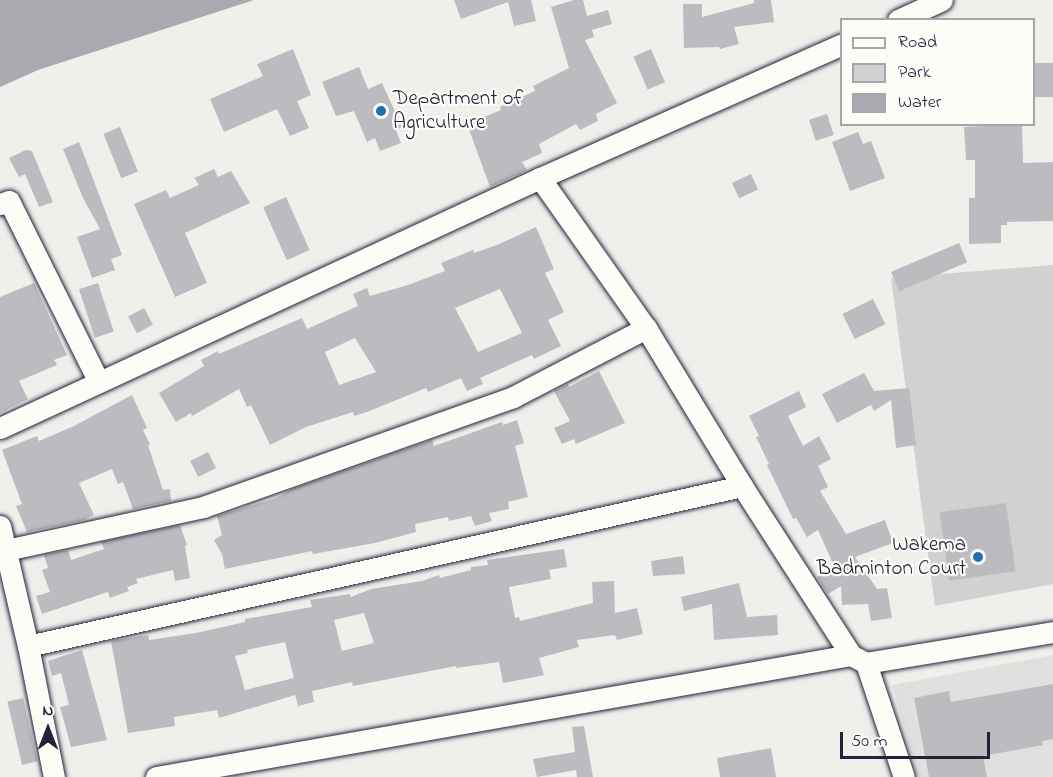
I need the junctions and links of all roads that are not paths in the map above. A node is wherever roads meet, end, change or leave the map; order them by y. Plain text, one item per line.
1 (942, 0) edge
2 (902, 18) edge
3 (840, 45) edge
4 (540, 178) junction
5 (0, 204) edge
6 (646, 328) junction
7 (98, 380) junction
8 (0, 428) edge
9 (742, 486) junction
10 (0, 526) edge
11 (6, 549) junction
12 (1053, 632) edge
13 (28, 646) junction
14 (859, 659) junction
15 (54, 777) edge
16 (156, 777) edge
17 (904, 777) edge

1 - 2 street
3 - 4 street
4 - 6 street
4 - 7 street
5 - 7 street
6 - 9 street
6 - 11 street
7 - 8 street
9 - 13 street
9 - 14 street
10 - 11 street
11 - 13 street
12 - 14 street
13 - 15 street
14 - 16 street
14 - 17 street

